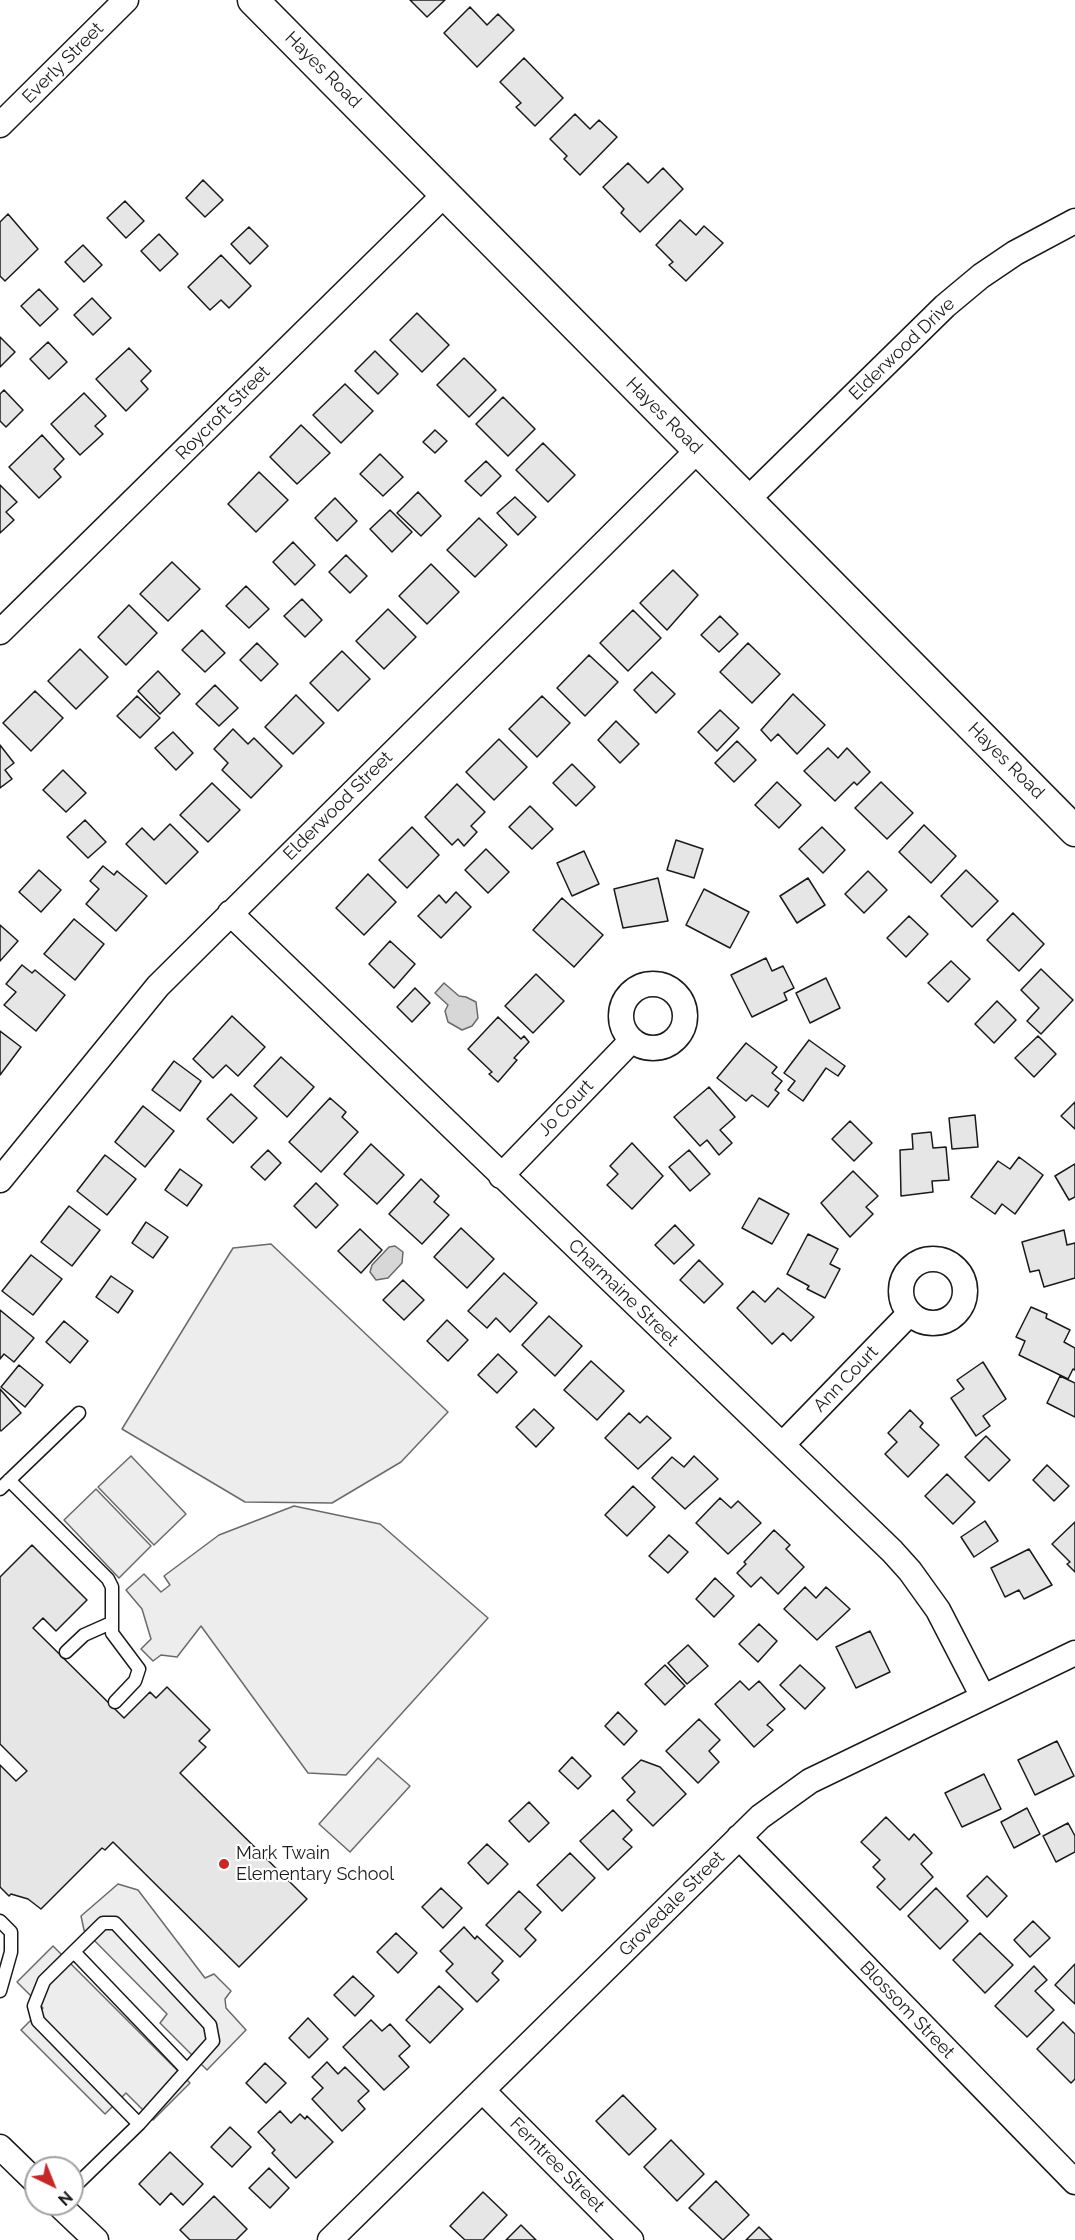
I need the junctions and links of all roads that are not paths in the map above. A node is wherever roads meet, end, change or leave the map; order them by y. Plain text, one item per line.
1 (126, 0) edge
2 (253, 0) edge
3 (0, 125) edge
4 (446, 194) junction
5 (1075, 221) edge
6 (698, 450) junction
7 (747, 500) junction
8 (0, 633) edge
9 (1075, 831) edge
10 (230, 913) junction
11 (632, 1040) dead end
12 (501, 1176) junction
13 (0, 1180) edge
14 (910, 1313) dead end
15 (79, 1413) dead end
16 (782, 1445) junction
17 (4, 1485) edge
18 (111, 1623) junction
19 (66, 1652) dead end
20 (1075, 1653) edge
21 (983, 1697) junction
22 (115, 1702) dead end
23 (738, 1838) junction
24 (0, 1921) edge
25 (74, 1952) junction
26 (1, 1987) edge
27 (187, 2070) junction
28 (483, 2091) junction
29 (139, 2124) junction
30 (0, 2147) edge
31 (24, 2170) edge
32 (84, 2177) edge
33 (1075, 2181) edge
34 (71, 2216) edge
35 (96, 2240) edge
36 (330, 2240) edge
37 (631, 2240) edge

1 - 3 street, Everly Street
2 - 4 street, Hayes Road
4 - 6 street, Hayes Road
4 - 8 street, Roycroft Street
5 - 7 street, Elderwood Drive
6 - 7 street, Hayes Road
6 - 10 street, Elderwood Street
7 - 9 street, Hayes Road
10 - 12 street, Charmaine Street
10 - 13 street, Elderwood Street
11 - 12 street, Jo Court
12 - 16 street, Charmaine Street
14 - 16 street, Ann Court
15 - 17 lane
16 - 21 street, Charmaine Street
17 - 18 lane
18 - 19 lane
18 - 22 lane
20 - 21 street, Grovedale Street
21 - 23 street, Grovedale Street
23 - 28 street, Grovedale Street
23 - 33 street, Blossom Street
24 - 26 lane
25 - 27 lane
25 - 27 lane
25 - 29 lane
27 - 29 lane
28 - 36 street, Grovedale Street
28 - 37 street, Ferntree Street
29 - 32 lane
30 - 31 street
34 - 35 street

